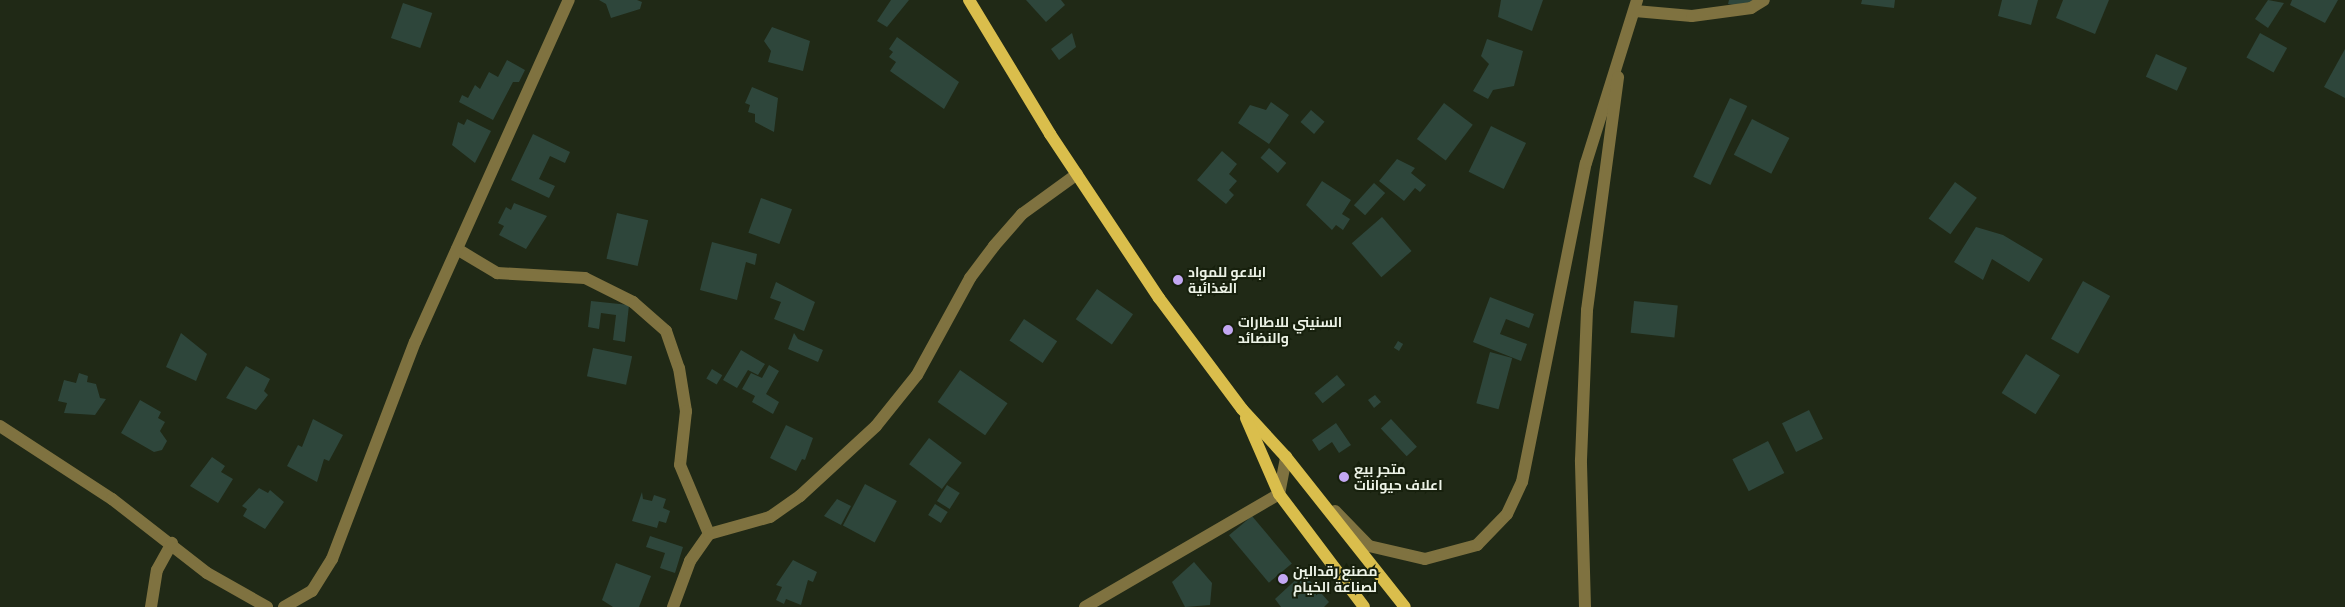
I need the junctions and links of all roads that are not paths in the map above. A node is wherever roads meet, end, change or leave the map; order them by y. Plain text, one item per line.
1 (569, 0) edge
2 (1764, 0) edge
3 (973, 2) edge
4 (1636, 5) edge
5 (1626, 27) junction
6 (1078, 174) junction
7 (457, 249) junction
8 (1242, 409) junction
9 (0, 426) edge
10 (1286, 457) junction
11 (1301, 478) junction
12 (1279, 494) junction
13 (709, 534) junction
14 (172, 543) junction
15 (1586, 603) edge
16 (151, 607) edge
17 (267, 607) edge
18 (284, 607) edge
19 (673, 607) edge
20 (1085, 607) edge
21 (1364, 607) edge
22 (1405, 607) edge

1 - 7 street
2 - 4 street
3 - 6 main road
4 - 5 street
5 - 11 street
5 - 15 street
6 - 8 main road
6 - 13 street
7 - 13 street
7 - 18 street
8 - 10 main road
8 - 12 main road
9 - 14 street
10 - 11 main road
10 - 12 street
11 - 22 main road
12 - 20 street
12 - 21 main road
13 - 19 street
14 - 16 street
14 - 17 street

